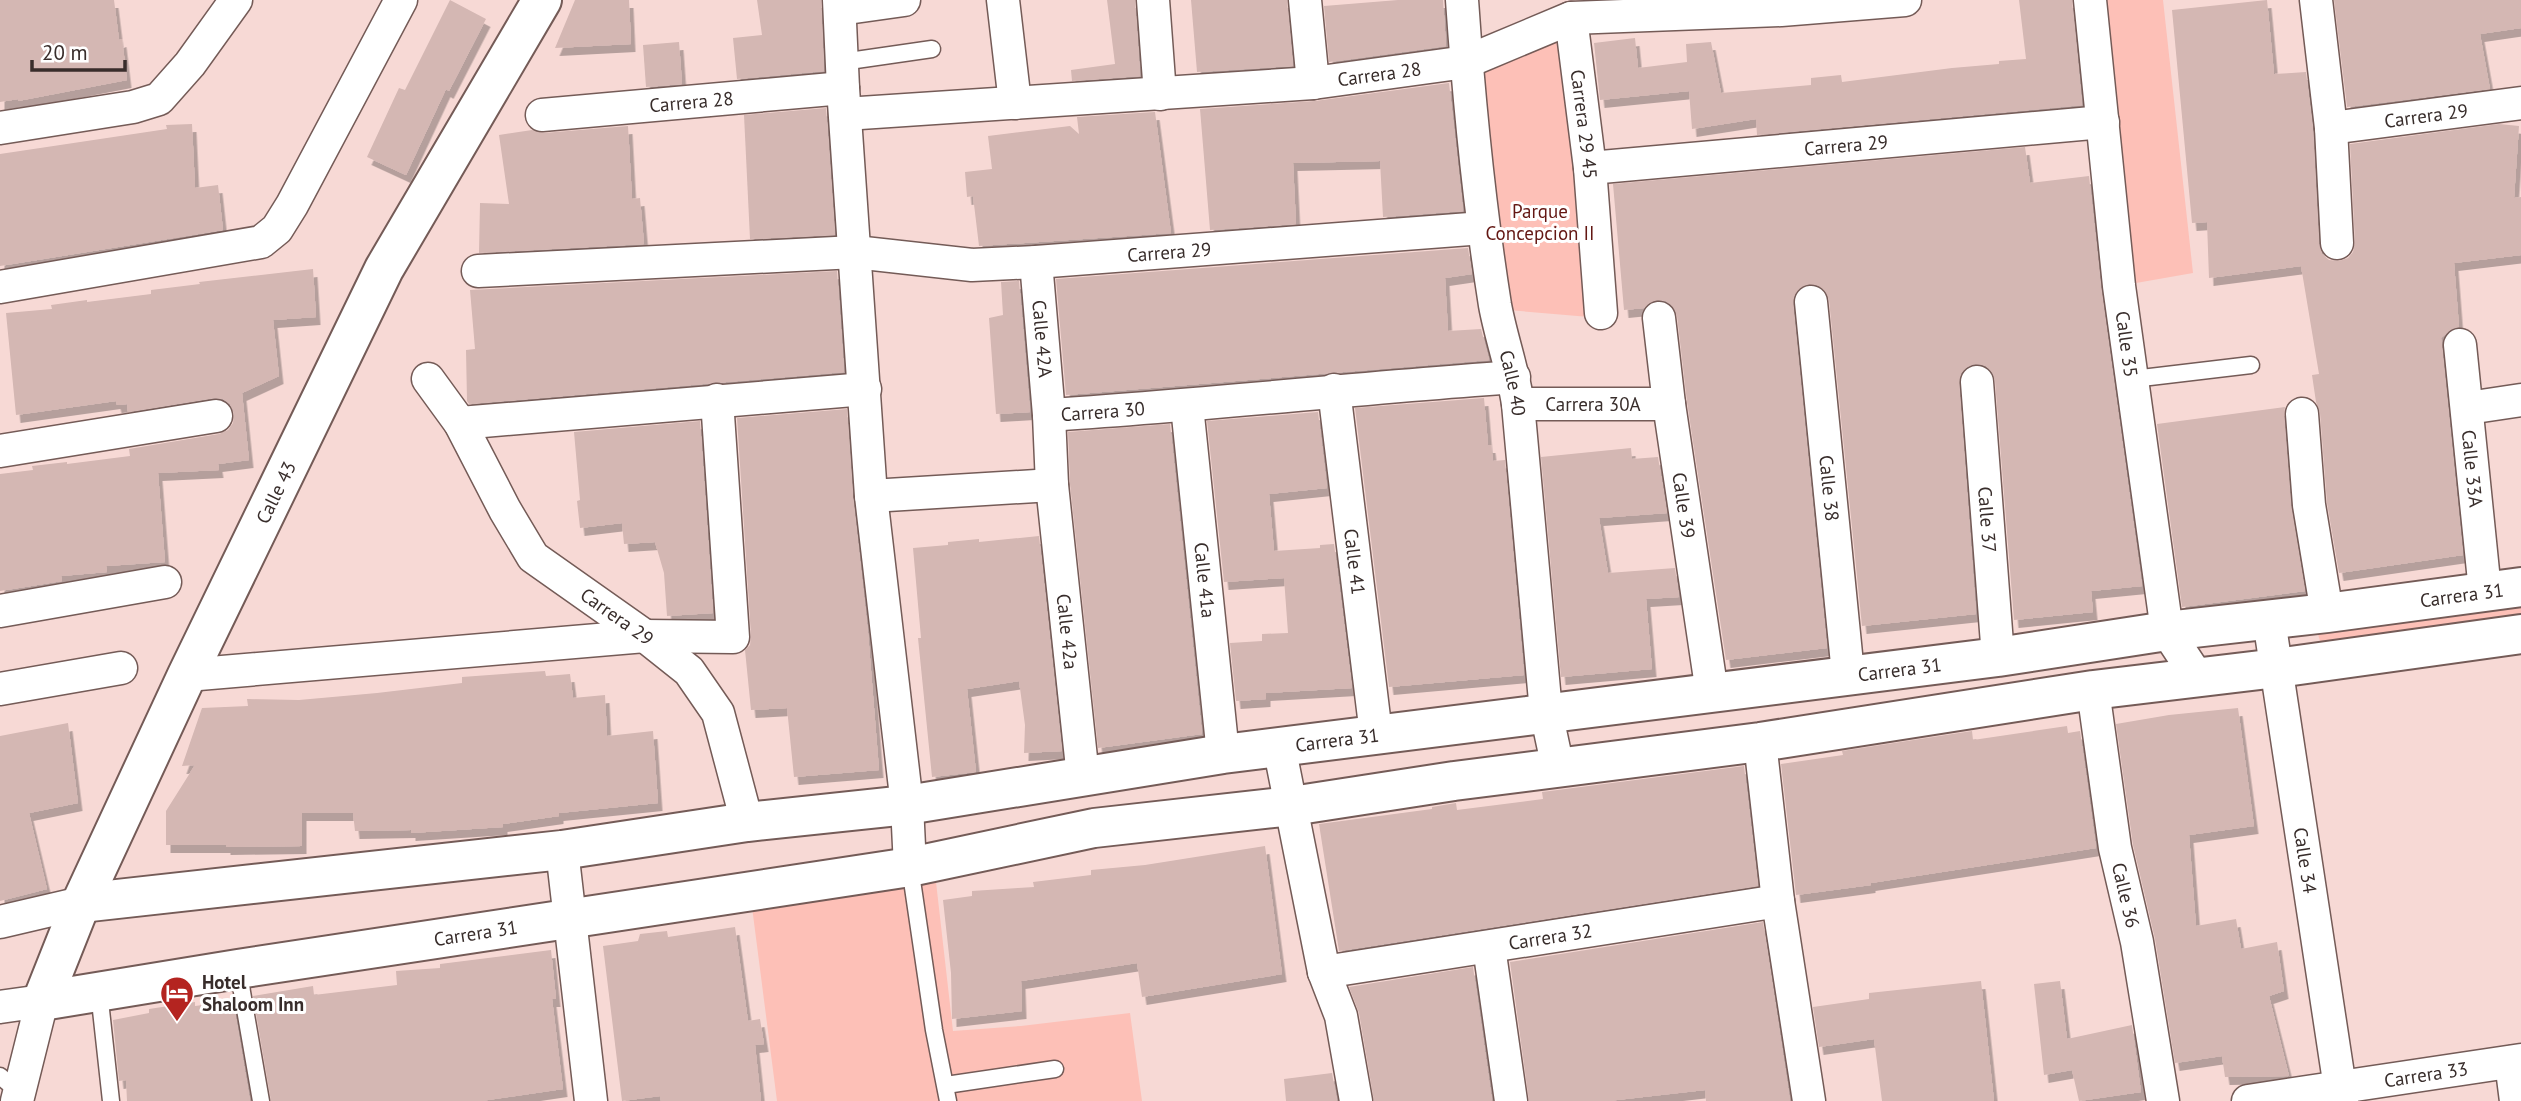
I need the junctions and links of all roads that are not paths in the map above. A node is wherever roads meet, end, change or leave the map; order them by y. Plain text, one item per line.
1 (236, 0) edge
2 (401, 0) edge
3 (542, 0) edge
4 (904, 0) edge
5 (1003, 0) edge
6 (1153, 0) edge
7 (1306, 0) edge
8 (1462, 0) edge
9 (1905, 0) edge
10 (2090, 0) edge
11 (2316, 0) edge
12 (839, 4) edge
13 (1781, 5) edge
14 (1632, 7) edge
15 (1571, 18) junction
16 (932, 49) dead end
17 (1466, 62) junction
18 (1313, 83) junction
19 (843, 88) junction
20 (1160, 94) junction
21 (1015, 103) junction
22 (2521, 103) edge
23 (542, 115) dead end
24 (2103, 122) junction
25 (0, 128) edge
26 (2331, 128) junction
27 (1590, 168) junction
28 (1483, 228) junction
29 (2337, 243) dead end
30 (855, 252) junction
31 (1036, 262) junction
32 (478, 271) dead end
33 (0, 287) edge
34 (1811, 302) dead end
35 (1601, 313) dead end
36 (1659, 318) dead end
37 (2460, 345) dead end
38 (2251, 365) dead end
39 (428, 379) dead end
40 (2133, 379) junction
41 (1977, 382) dead end
42 (865, 389) junction
43 (1334, 390) junction
44 (1516, 390) junction
45 (716, 400) junction
46 (2521, 400) edge
47 (1669, 404) junction
48 (1186, 406) junction
49 (2468, 408) junction
50 (2302, 414) dead end
51 (1049, 415) junction
52 (216, 416) dead end
53 (460, 423) junction
54 (0, 451) edge
55 (1052, 485) junction
56 (871, 496) junction
57 (165, 582) dead end
58 (2503, 589) edge
59 (0, 611) edge
60 (2327, 613) junction
61 (2269, 620) junction
62 (2167, 631) junction
63 (2521, 634) edge
64 (645, 636) junction
65 (1998, 657) junction
66 (121, 668) dead end
67 (2277, 668) junction
68 (1847, 674) junction
69 (187, 675) junction
70 (2198, 678) junction
71 (0, 689) edge
72 (2093, 690) junction
73 (1712, 693) junction
74 (1546, 712) junction
75 (1376, 734) junction
76 (1760, 741) junction
77 (1279, 746) junction
78 (1223, 754) junction
79 (1558, 768) junction
80 (1083, 777) junction
81 (907, 804) junction
82 (1292, 806) junction
83 (747, 822) junction
84 (562, 849) junction
85 (910, 867) junction
86 (1778, 901) junction
87 (81, 903) junction
88 (570, 920) junction
89 (0, 922) edge
90 (1489, 947) junction
91 (239, 969) junction
92 (1324, 972) junction
93 (99, 992) junction
94 (42, 1001) junction
95 (0, 1007) edge
96 (2516, 1061) edge
97 (1055, 1069) dead end
98 (12, 1090) edge
99 (947, 1093) edge
100 (2341, 1094) edge
101 (111, 1101) edge
102 (261, 1101) edge
103 (590, 1101) edge
104 (1356, 1101) edge
105 (1511, 1101) edge
106 (1809, 1101) edge
107 (2163, 1101) edge
108 (2248, 1101) edge
109 (2516, 1101) edge

1 - 25 street
2 - 33 street
3 - 69 street, Calle 43
4 - 12 street
5 - 21 street
6 - 20 street
7 - 18 street
8 - 17 street, Calle 40
9 - 13 street, Carrera 28
10 - 24 street, Calle 35
11 - 26 street
12 - 19 street
13 - 14 street, Carrera 28
14 - 15 street, Carrera 28
15 - 17 street, Carrera 28
15 - 27 street, Carrera 29 45
16 - 19 lane
17 - 18 street, Carrera 28
17 - 28 street, Calle 40
18 - 20 street, Carrera 28
19 - 21 street, Carrera 28
19 - 23 street, Carrera 28
19 - 30 street
20 - 21 street, Carrera 28
22 - 26 street, Carrera 29
24 - 27 street, Carrera 29
24 - 40 street, Calle 35
26 - 29 street
27 - 35 street, Carrera 29 45
28 - 31 street, Carrera 29
28 - 44 street, Calle 40
30 - 31 street, Carrera 29
30 - 32 street, Carrera 29
30 - 42 street
31 - 51 street, Calle 42A
34 - 68 street, Calle 38
36 - 47 street, Calle 39
37 - 49 street, Calle 33A
38 - 40 lane
39 - 53 street, Carrera 29
40 - 62 street, Calle 35
41 - 65 street, Calle 37
42 - 45 street
42 - 56 street
43 - 44 street, Carrera 30
43 - 48 street, Carrera 30
43 - 75 street, Calle 41
44 - 47 street, Carrera 30A
44 - 74 street, Calle 40
45 - 53 street
45 - 64 street
46 - 49 street
47 - 73 street, Calle 39
48 - 51 street, Carrera 30
48 - 78 street, Calle 41a
49 - 58 street, Calle 33A
50 - 60 street
51 - 55 street, Carrera 30
52 - 54 street
53 - 64 street, Carrera 29
55 - 56 street
55 - 80 street, Calle 42a
56 - 81 street
57 - 59 street
58 - 60 street, Carrera 31
60 - 61 street, Carrera 31
61 - 62 street, Carrera 31
61 - 67 street, Calle 34
62 - 65 street, Carrera 31
62 - 70 street, Calle 35
63 - 67 street, Carrera 31
64 - 69 street
64 - 83 street, Carrera 29
65 - 68 street, Carrera 31
66 - 71 street
67 - 70 street, Carrera 31
67 - 100 street, Calle 34
68 - 73 street, Carrera 31
69 - 87 street, Calle 43
70 - 72 street, Carrera 31
72 - 76 street, Carrera 31
72 - 107 street, Calle 36
73 - 74 street, Carrera 31
74 - 75 street, Carrera 31
74 - 79 street, Calle 40
75 - 77 street, Carrera 31
76 - 79 street, Carrera 31
76 - 86 street
77 - 78 street, Carrera 31
77 - 82 street, Carrera 31
78 - 80 street, Carrera 31
79 - 82 street, Carrera 31
80 - 81 street, Carrera 31
81 - 83 street, Carrera 31
81 - 85 street
82 - 85 street, Carrera 31
82 - 92 street, Carrera 31
83 - 84 street, Carrera 31
84 - 87 street, Carrera 31
84 - 88 street
85 - 88 street, Carrera 31
85 - 99 lane
86 - 90 street, Carrera 32
86 - 106 street
87 - 89 street
87 - 94 street, Calle 43
88 - 91 street, Carrera 31
88 - 103 street
90 - 92 street, Carrera 32
90 - 105 street
91 - 93 street, Carrera 31
91 - 102 lane
92 - 104 street, Carrera 31
93 - 94 street, Carrera 31
93 - 101 lane
94 - 95 street
94 - 98 street
96 - 100 street, Carrera 33
96 - 109 street
97 - 99 lane
100 - 108 street, Carrera 33

